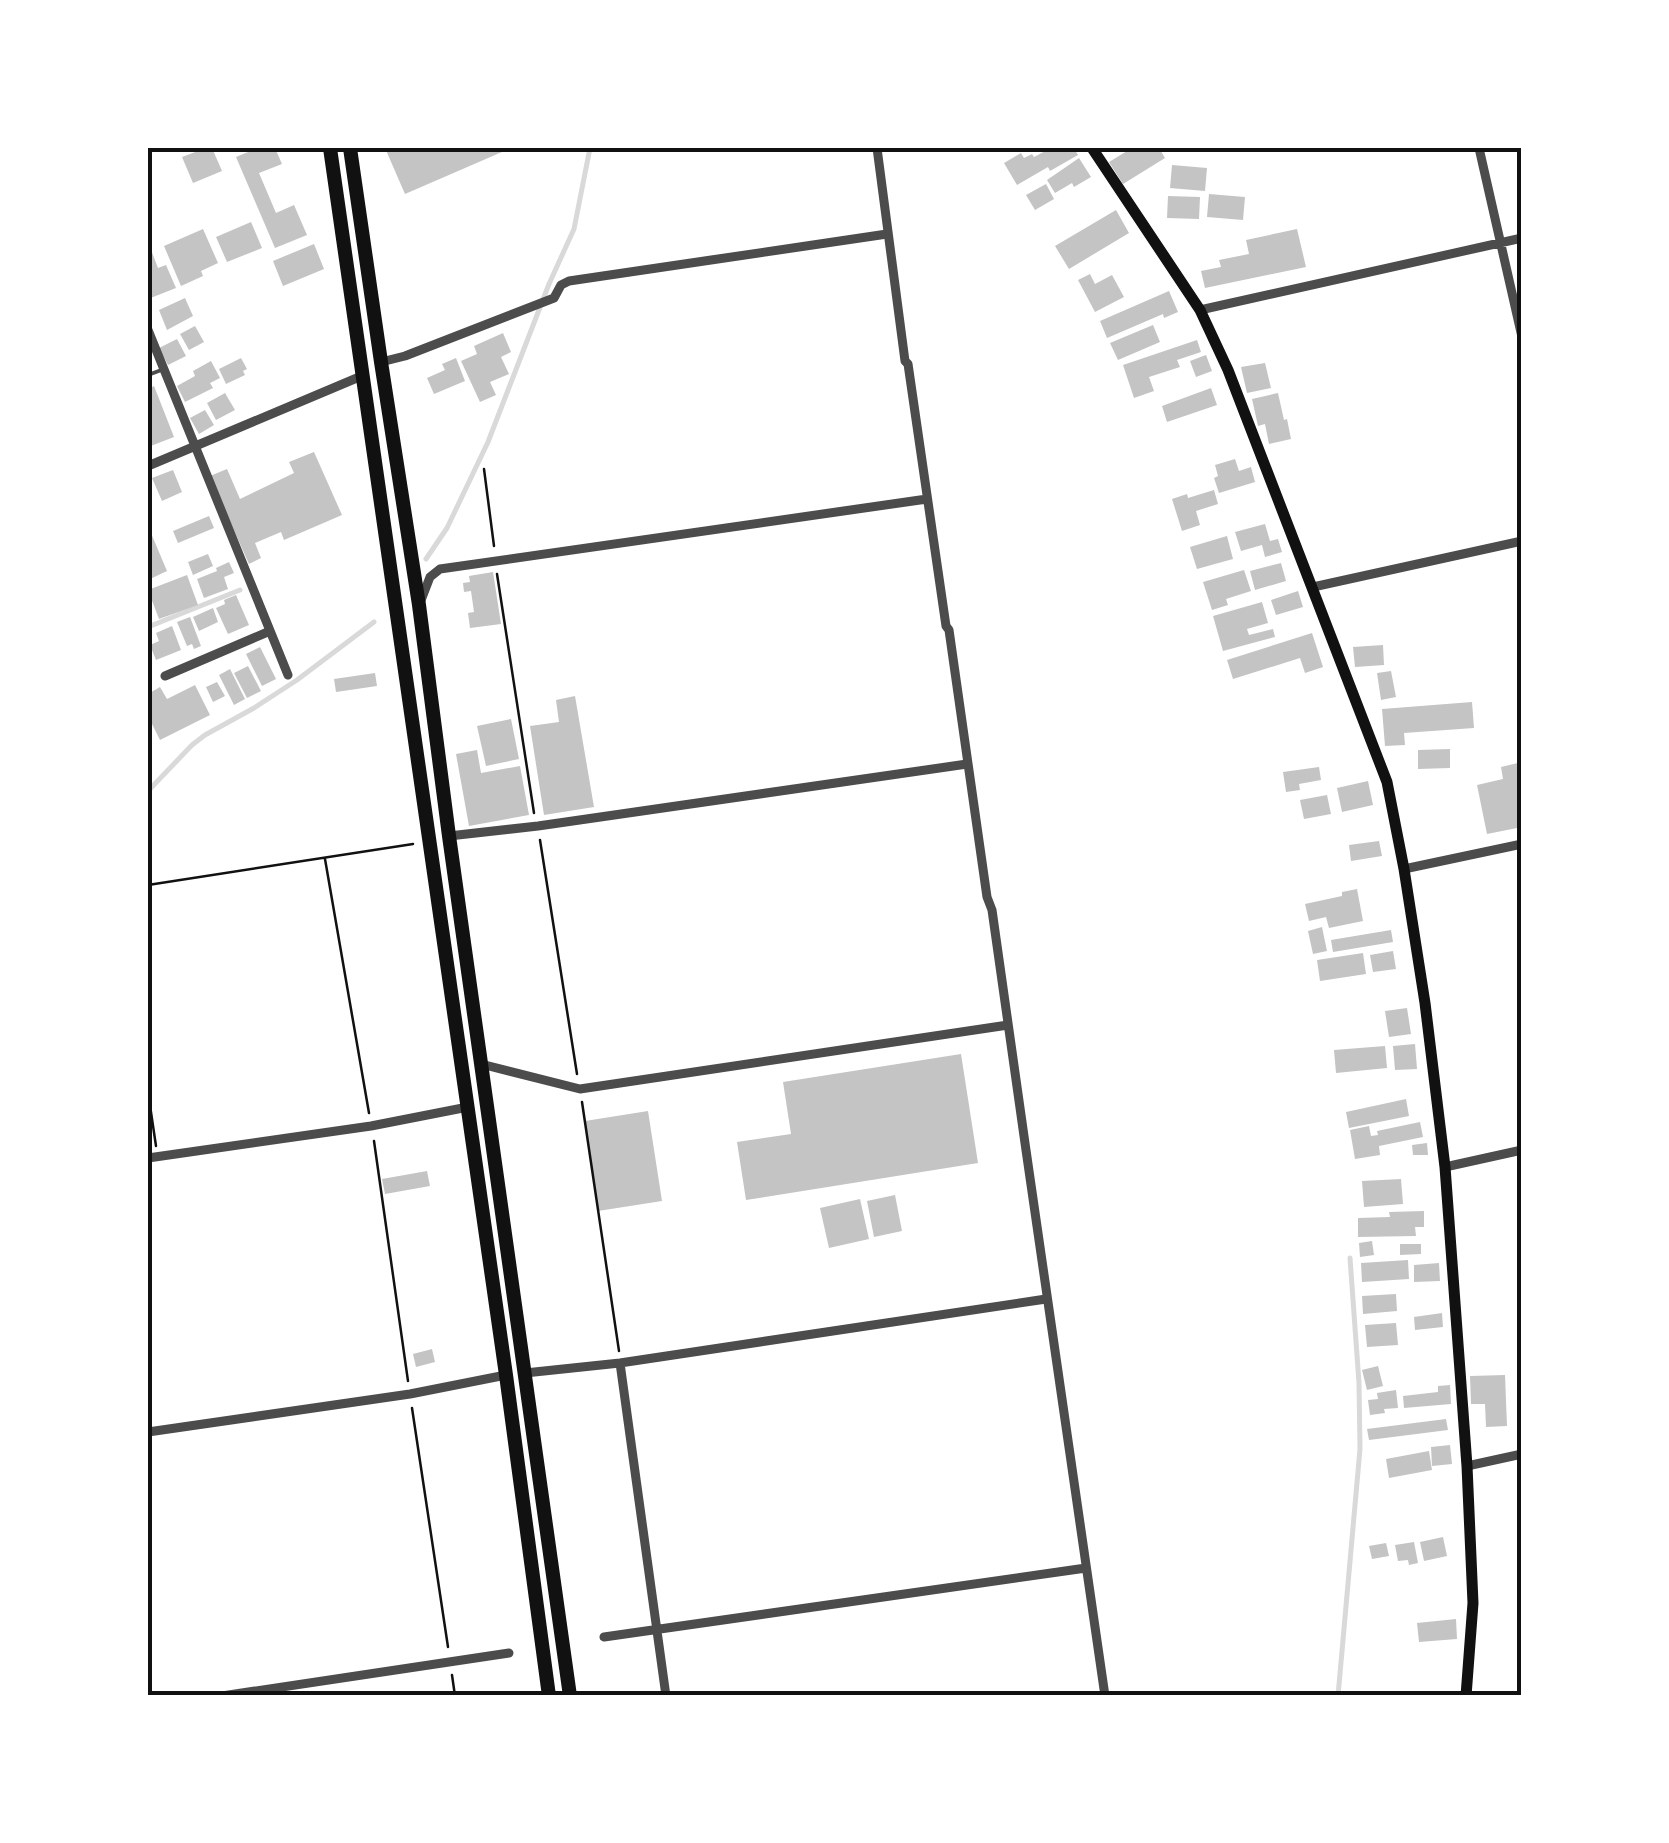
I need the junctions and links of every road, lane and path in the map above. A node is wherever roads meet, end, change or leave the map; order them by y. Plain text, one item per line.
1 (330, 148) edge
2 (350, 148) edge
3 (877, 148) edge
4 (1092, 148) edge
5 (1479, 148) edge
6 (887, 234) junction
7 (1522, 238) edge
8 (1500, 243) junction
9 (1200, 310) junction
10 (148, 330) edge
11 (1522, 337) edge
12 (381, 362) junction
13 (164, 369) junction
14 (148, 375) edge
15 (364, 375) junction
16 (194, 446) junction
17 (148, 466) edge
18 (484, 469) dead end
19 (926, 498) junction
20 (1522, 541) edge
21 (496, 561) junction
22 (1313, 587) junction
23 (419, 606) junction
24 (270, 632) junction
25 (288, 675) dead end
26 (165, 676) dead end
27 (967, 764) junction
28 (538, 826) junction
29 (449, 836) junction
30 (430, 841) junction
31 (1522, 844) edge
32 (325, 858) junction
33 (1404, 869) junction
34 (148, 885) edge
35 (1008, 1025) junction
36 (481, 1064) junction
37 (580, 1089) junction
38 (148, 1092) edge
39 (468, 1106) junction
40 (372, 1126) junction
41 (1522, 1150) edge
42 (152, 1158) edge
43 (1445, 1167) junction
44 (1046, 1298) junction
45 (620, 1362) junction
46 (525, 1373) junction
47 (506, 1375) junction
48 (410, 1394) junction
49 (148, 1432) edge
50 (1522, 1454) edge
51 (1467, 1466) junction
52 (1086, 1568) junction
53 (656, 1630) junction
54 (604, 1637) dead end
55 (509, 1653) dead end
56 (450, 1662) junction
57 (222, 1696) edge
58 (455, 1696) edge
59 (549, 1696) edge
60 (570, 1696) edge
61 (666, 1696) edge
62 (1105, 1696) edge
63 (1466, 1696) edge

1 - 15 highway
2 - 12 highway
3 - 6 street
4 - 9 main road
5 - 8 street
6 - 12 street
6 - 19 street
7 - 8 street
8 - 9 street
8 - 11 street
9 - 22 main road
10 - 13 street
12 - 23 highway
13 - 14 lane
13 - 16 street
15 - 16 street
15 - 30 highway
16 - 17 street
16 - 24 street
18 - 21 path
19 - 21 street
19 - 27 street
20 - 22 street
21 - 23 street
21 - 28 path
22 - 33 main road
23 - 29 highway
24 - 25 street
24 - 26 street
27 - 28 street
27 - 35 street
28 - 29 street
28 - 37 path
29 - 36 highway
30 - 32 path
30 - 39 highway
31 - 33 street
32 - 34 path
32 - 40 path
33 - 43 main road
35 - 37 street
35 - 44 street
36 - 37 street
36 - 46 highway
37 - 45 path
38 - 42 path
39 - 40 street
39 - 47 highway
40 - 42 street
40 - 48 path
41 - 43 street
43 - 51 main road
44 - 45 street
44 - 52 street
45 - 46 street
45 - 53 street
46 - 60 highway
47 - 48 street
47 - 59 highway
48 - 49 street
48 - 56 path
50 - 51 street
51 - 63 main road
52 - 53 street
52 - 62 street
53 - 54 street
53 - 61 street
55 - 56 street
56 - 57 street
56 - 58 path

